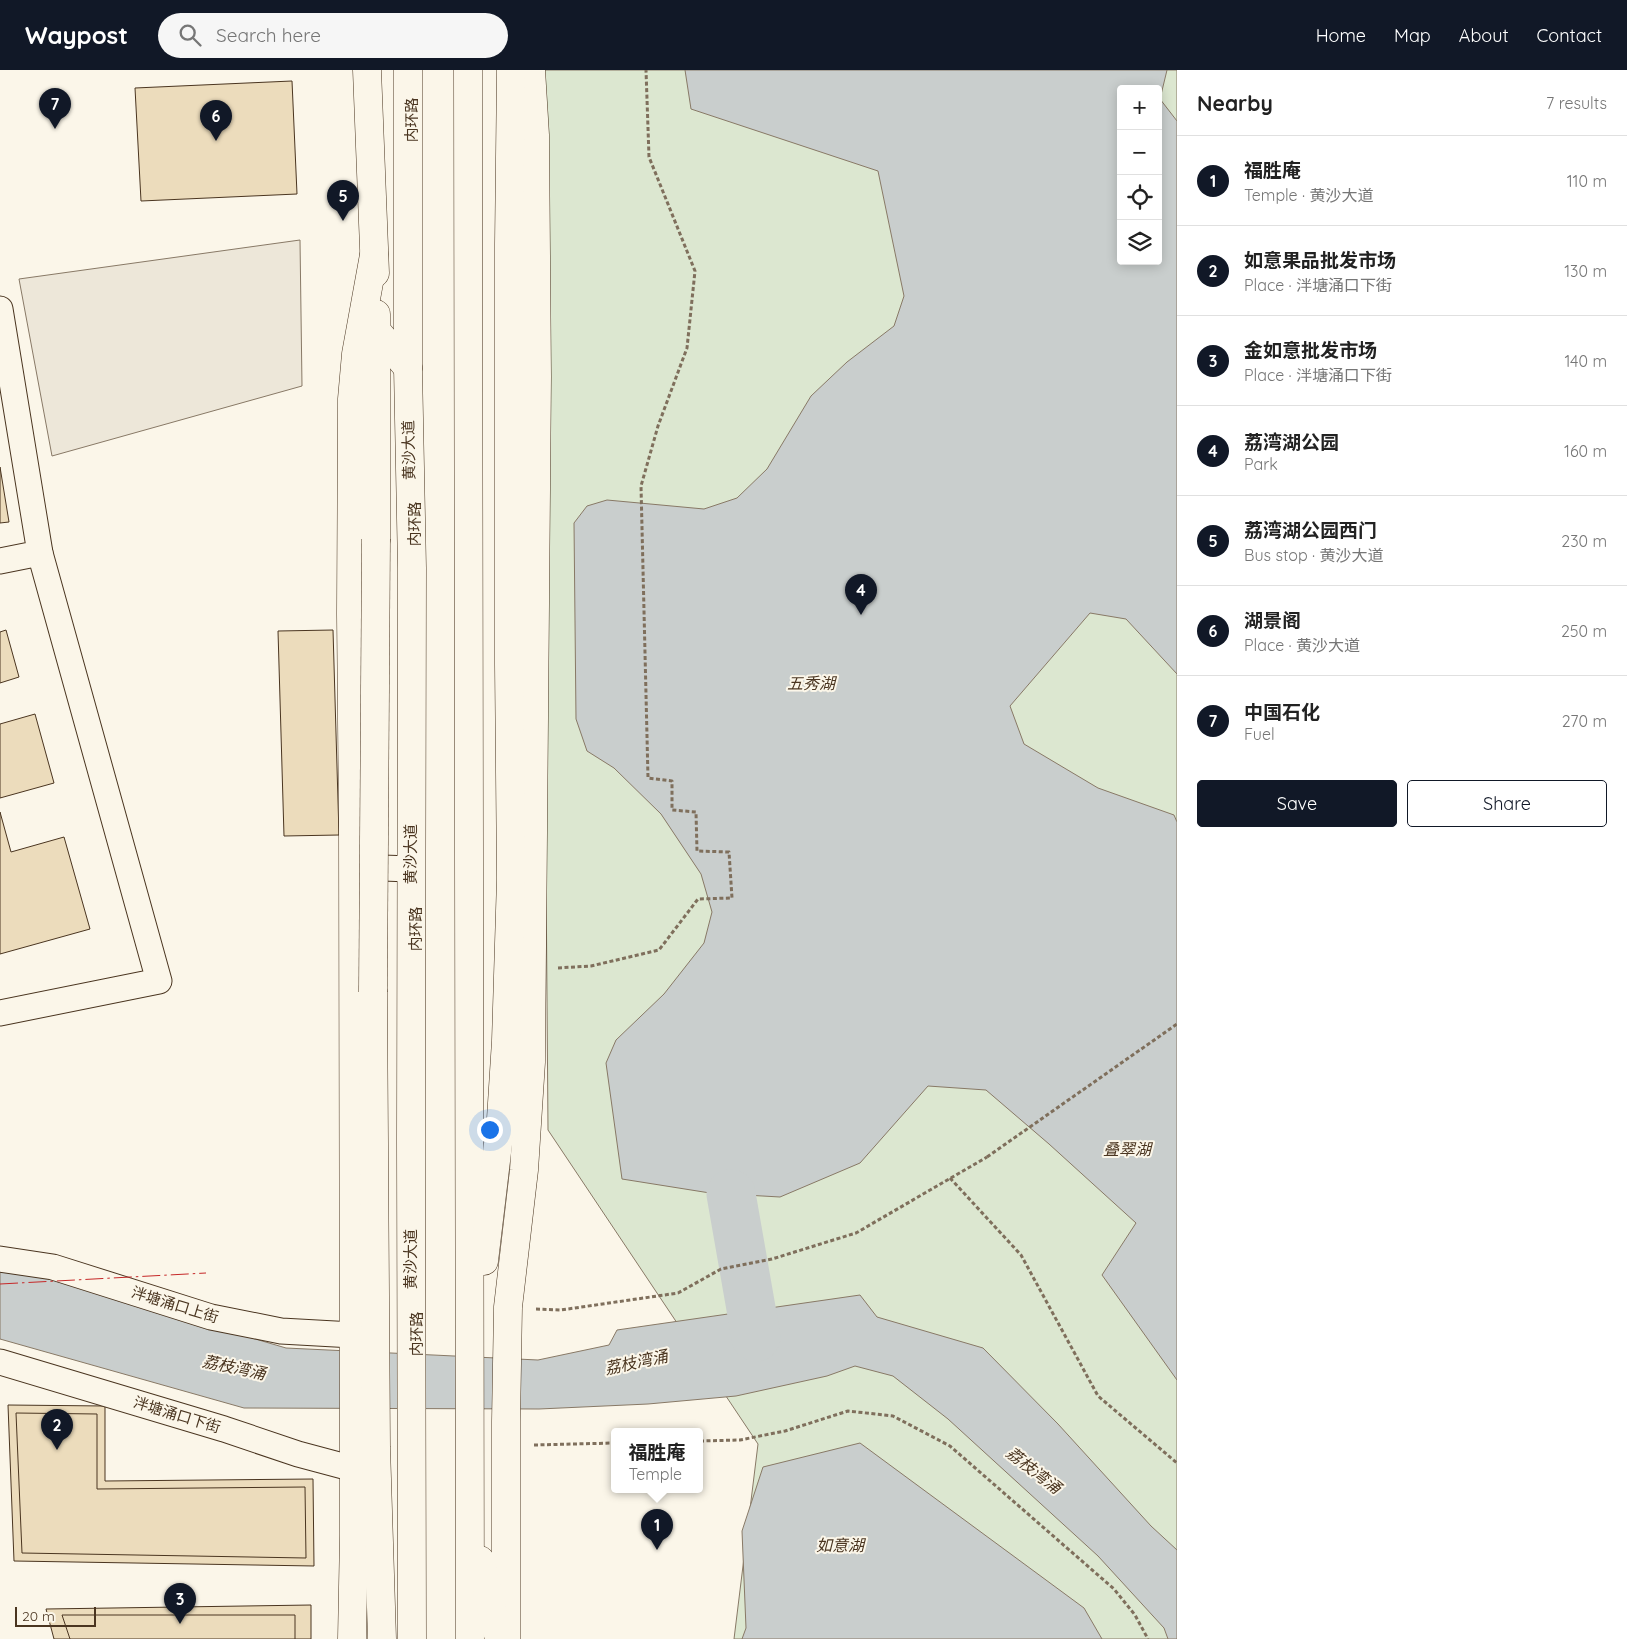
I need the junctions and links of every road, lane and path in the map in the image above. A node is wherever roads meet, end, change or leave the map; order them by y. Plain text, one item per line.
1 (367, 70) edge
2 (410, 70) edge
3 (463, 70) edge
4 (468, 70) edge
5 (512, 70) edge
6 (531, 70) edge
7 (646, 70) edge
8 (374, 255) junction
9 (0, 309) edge
10 (376, 330) junction
11 (408, 368) junction
12 (40, 553) junction
13 (0, 561) edge
14 (352, 868) junction
15 (411, 869) junction
16 (553, 969) dead end
17 (0, 1013) edge
18 (1177, 1024) edge
19 (950, 1178) junction
20 (0, 1260) edge
21 (508, 1318) junction
22 (353, 1338) junction
23 (0, 1362) edge
24 (468, 1413) junction
25 (506, 1434) junction
26 (703, 1441) edge
27 (611, 1443) edge
28 (353, 1463) junction
29 (1177, 1463) edge
30 (469, 1517) junction
31 (352, 1639) edge
32 (382, 1639) edge
33 (412, 1639) edge
34 (416, 1639) edge
35 (468, 1639) edge
36 (499, 1639) edge
37 (506, 1639) edge
38 (1148, 1639) edge

1 - 8 main road
2 - 11 main road, 黄沙大道
2 - 34 main road, 内环路
3 - 24 main road
4 - 24 main road
5 - 24 main road
6 - 21 main road
7 - 16 path
8 - 10 main road
8 - 14 main road
9 - 12 street
10 - 11 main road
10 - 32 main road, bridge
11 - 15 main road, 黄沙大道
12 - 13 street
12 - 17 street
14 - 15 street
14 - 22 main road
15 - 33 main road, 黄沙大道
18 - 19 path, bridge
19 - 21 path
19 - 29 path
20 - 22 street, 泮塘涌口上街
21 - 25 main road
22 - 28 main road
23 - 28 street, 泮塘涌口下街
24 - 30 main road
24 - 35 main road
25 - 27 path
25 - 37 main road
26 - 38 path
28 - 31 main road
30 - 35 main road
30 - 36 main road

